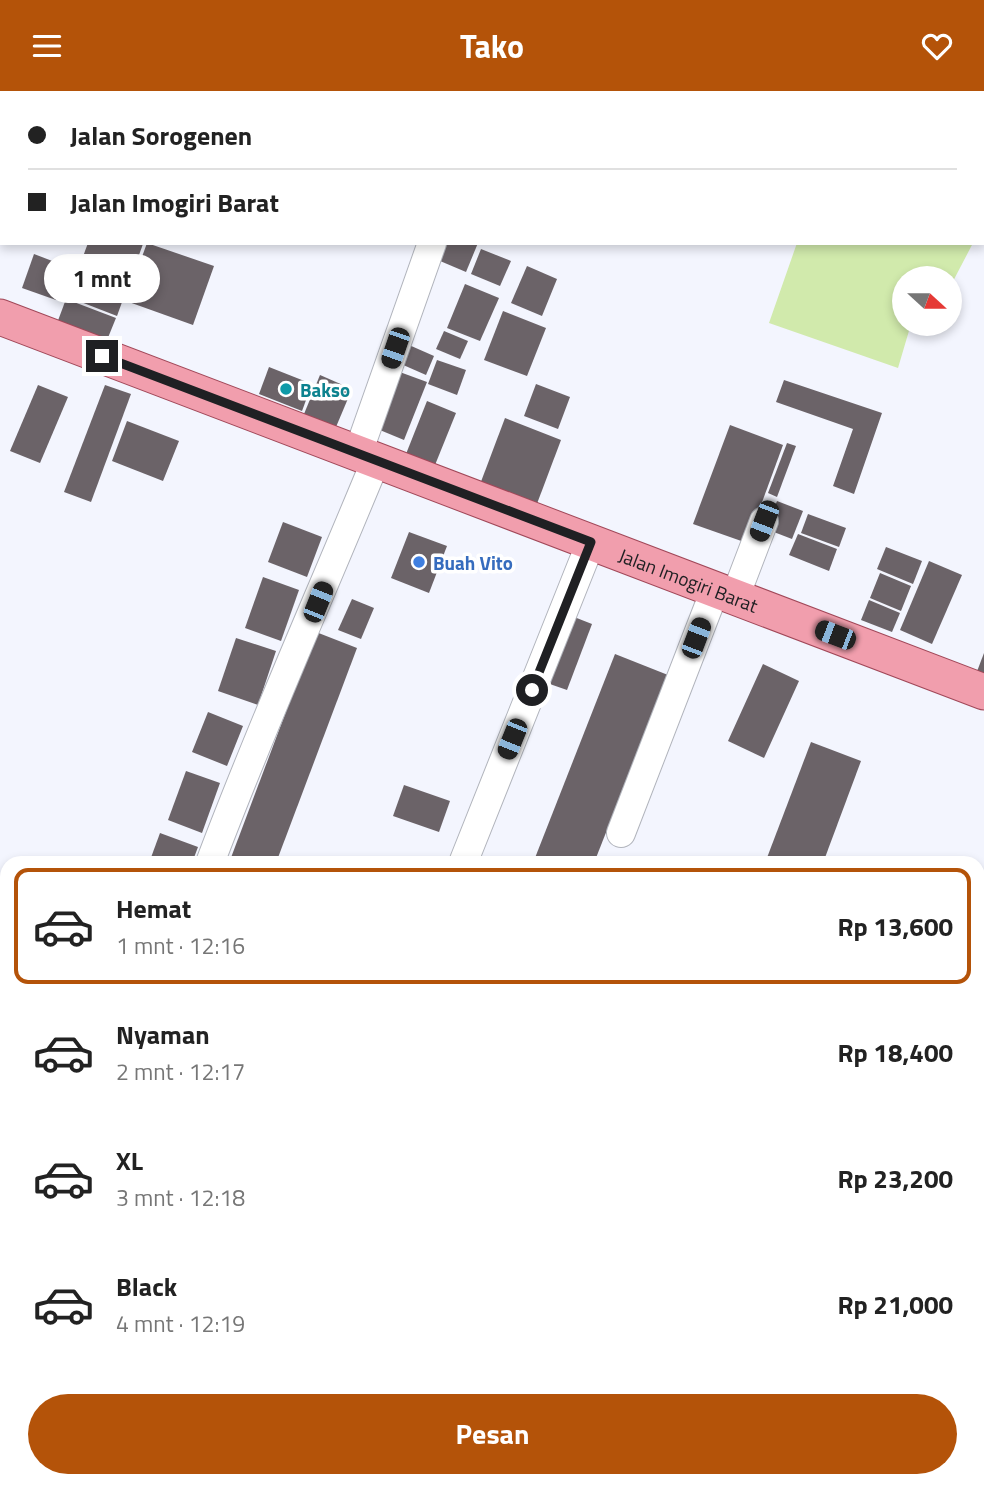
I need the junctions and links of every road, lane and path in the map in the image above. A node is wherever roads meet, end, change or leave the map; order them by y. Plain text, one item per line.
1 (431, 245) edge
2 (0, 317) edge
3 (367, 456) junction
4 (764, 521) dead end
5 (591, 542) junction
6 (725, 593) junction
7 (984, 692) edge
8 (621, 833) dead end
9 (214, 856) edge
10 (466, 856) edge

1 - 3 street
2 - 3 main road, Jalan Imogiri Barat
3 - 5 main road, Jalan Imogiri Barat
3 - 9 street
4 - 6 street
5 - 6 main road, Jalan Imogiri Barat
5 - 10 street
6 - 7 main road, Jalan Imogiri Barat
6 - 8 street

